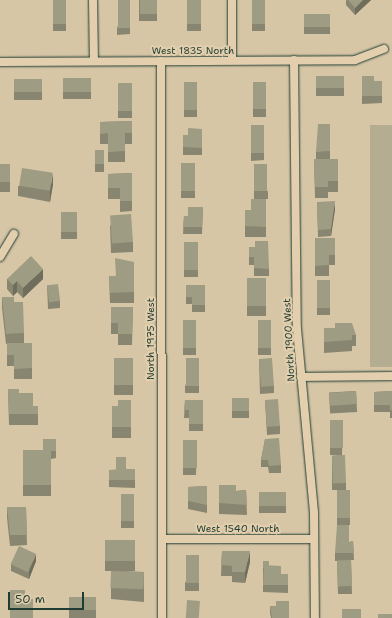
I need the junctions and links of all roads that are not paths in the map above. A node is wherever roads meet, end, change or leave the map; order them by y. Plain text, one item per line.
1 (93, 0) edge
2 (232, 0) edge
3 (384, 49) dead end
4 (232, 60) junction
5 (294, 60) junction
6 (94, 61) junction
7 (161, 61) junction
8 (0, 62) edge
9 (14, 234) dead end
10 (0, 256) edge
11 (392, 376) edge
12 (301, 377) junction
13 (162, 539) junction
14 (314, 539) junction
15 (162, 618) edge
16 (315, 618) edge

1 - 6 street
2 - 4 street
3 - 5 street, West 1835 North
4 - 5 street, West 1835 North
4 - 7 street, West 1835 North
5 - 12 street, North 1900 West
6 - 7 street, West 1835 North
6 - 8 street, West 1835 North
7 - 13 street, North 1975 West
9 - 10 street
11 - 12 street
12 - 14 street, North 1900 West
13 - 14 street, West 1540 North
13 - 15 street, North 1975 West
14 - 16 street, North 1900 West

